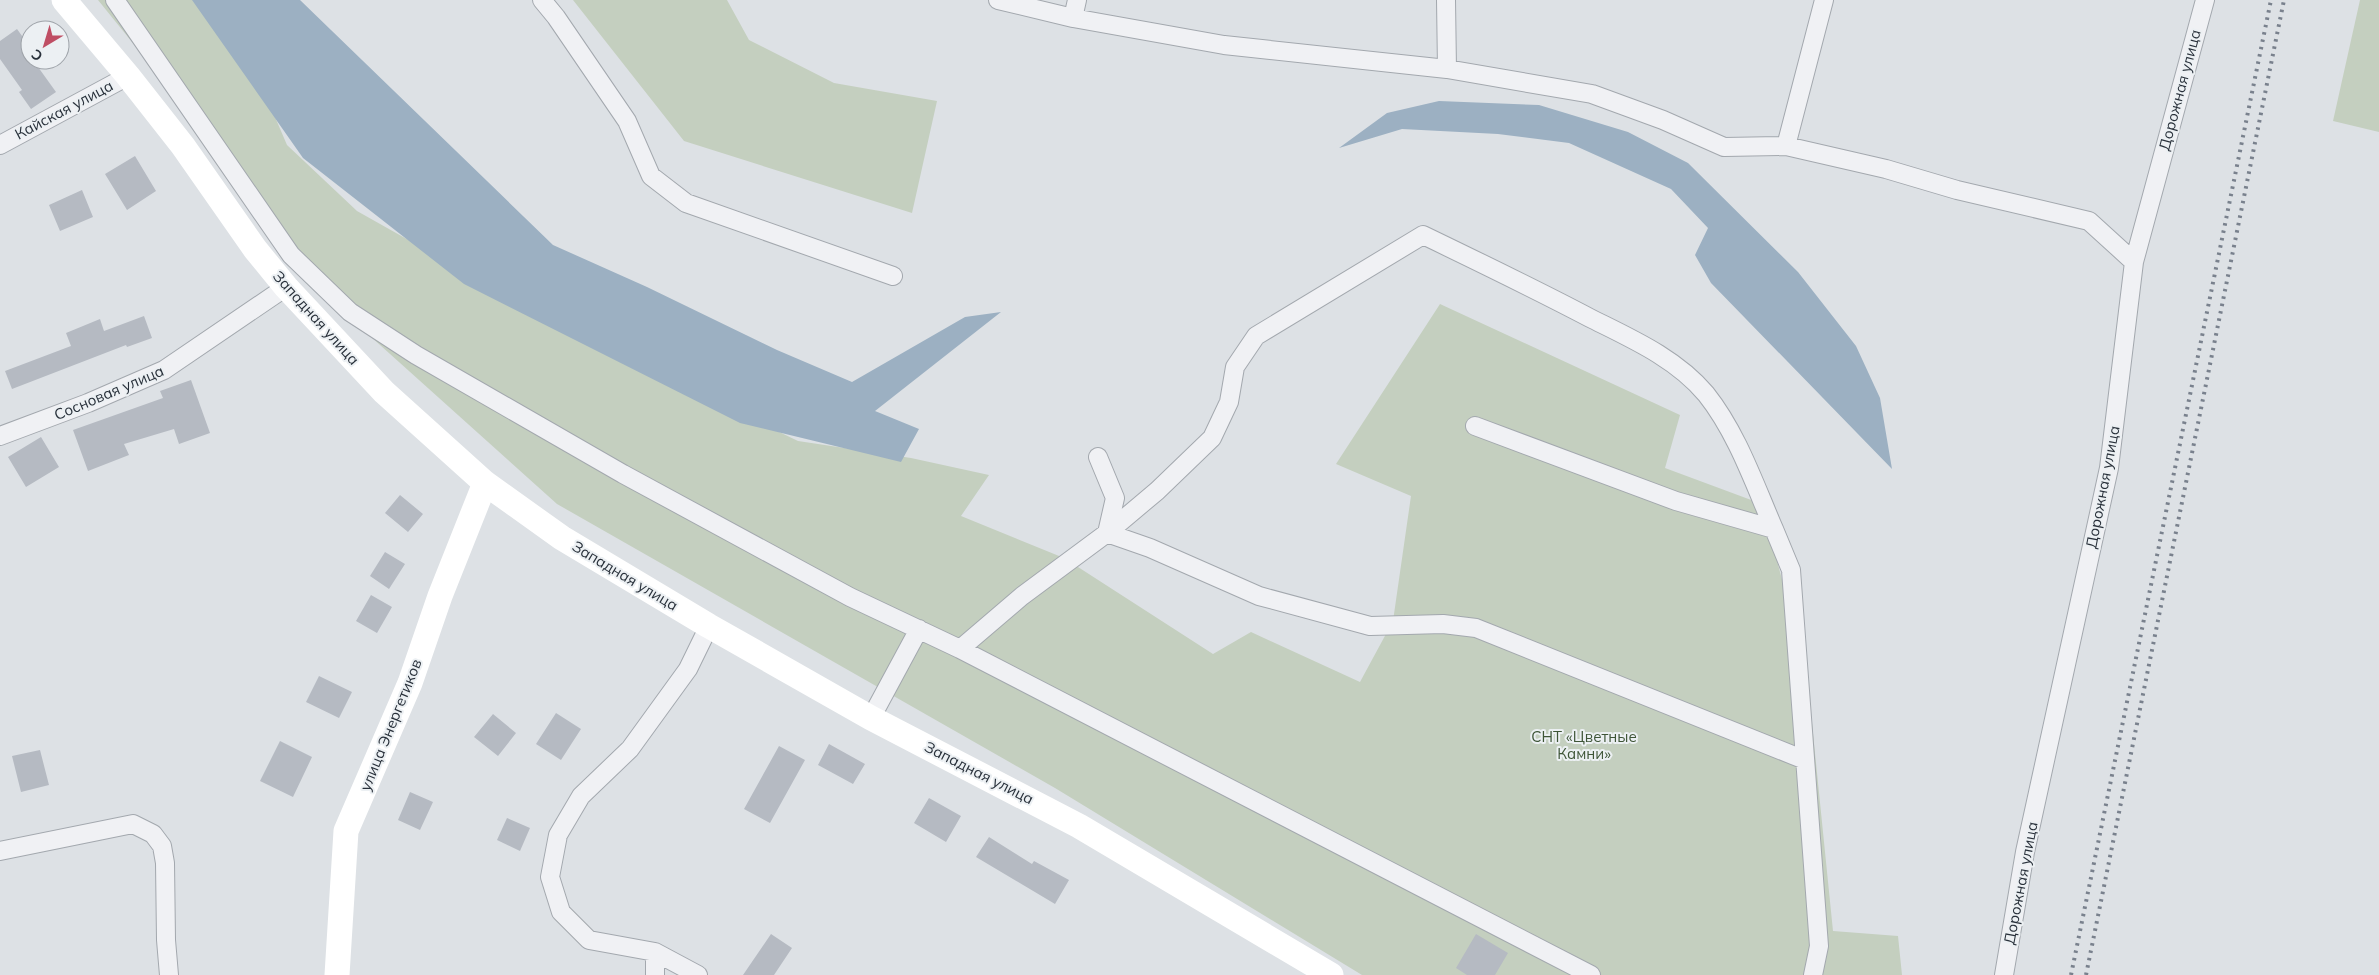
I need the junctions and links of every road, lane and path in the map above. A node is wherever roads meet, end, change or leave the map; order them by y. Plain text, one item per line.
1 (64, 0) edge
2 (115, 0) edge
3 (542, 0) edge
4 (998, 0) edge
5 (1077, 0) edge
6 (1446, 0) edge
7 (1824, 0) edge
8 (2205, 0) edge
9 (1072, 18) junction
10 (1446, 69) junction
11 (128, 76) junction
12 (0, 145) edge
13 (1786, 146) junction
14 (2134, 262) junction
15 (894, 276) dead end
16 (286, 287) junction
17 (1475, 426) dead end
18 (0, 436) edge
19 (1098, 458) dead end
20 (485, 483) junction
21 (1774, 528) junction
22 (1107, 533) junction
23 (709, 626) junction
24 (919, 629) junction
25 (960, 649) junction
26 (871, 718) junction
27 (1805, 760) junction
28 (0, 851) edge
29 (655, 952) junction
30 (168, 975) edge
31 (337, 975) edge
32 (655, 975) edge
33 (698, 975) edge
34 (1331, 975) edge
35 (1591, 975) edge
36 (1813, 975) edge
37 (2004, 975) edge

1 - 11 main road, Западная улица
2 - 24 street
3 - 15 street
4 - 9 street
5 - 9 street
6 - 10 street
7 - 13 street
8 - 14 street, Дорожная улица
9 - 10 street
10 - 13 street
11 - 12 street, Кайская улица
11 - 16 main road, Западная улица
13 - 14 street
14 - 37 street, Дорожная улица
16 - 18 street, Сосновая улица
16 - 20 main road, Западная улица
17 - 21 street
19 - 22 street
20 - 23 main road, Западная улица
20 - 31 main road, улица Энергетиков
21 - 22 street
21 - 27 street
22 - 25 street
22 - 27 street
23 - 26 main road, Западная улица
23 - 29 street
24 - 25 street
24 - 26 street
25 - 35 street
26 - 34 main road, Западная улица
27 - 36 street
28 - 30 street
29 - 32 street
29 - 33 street

